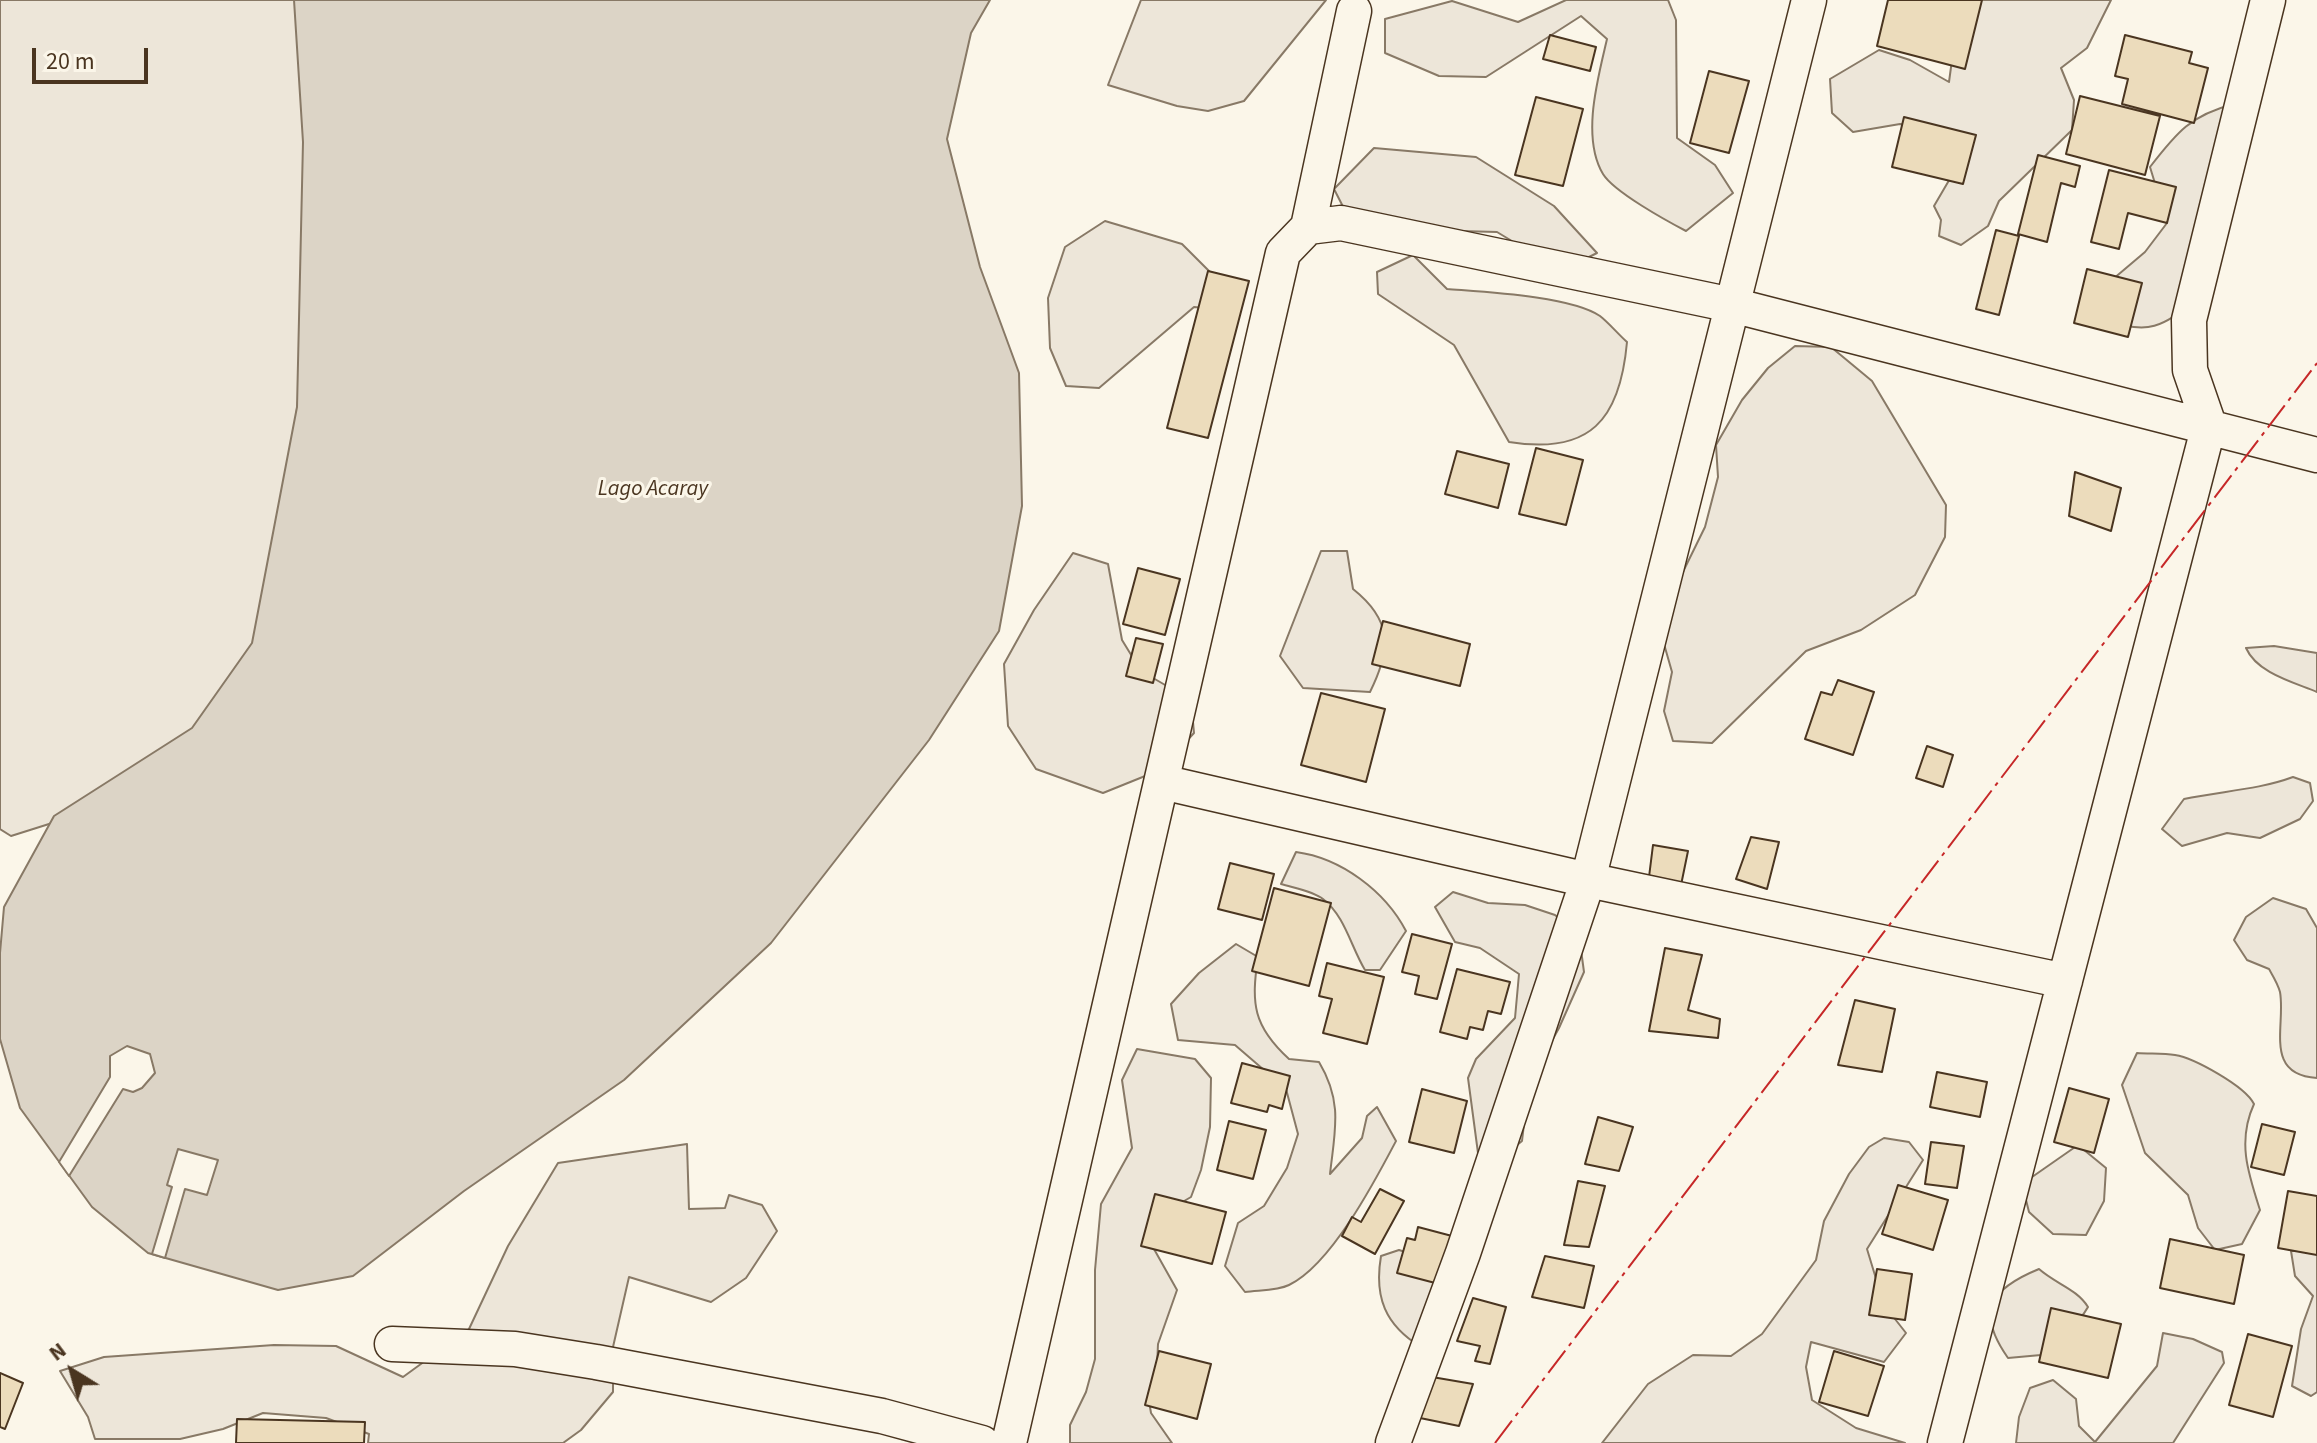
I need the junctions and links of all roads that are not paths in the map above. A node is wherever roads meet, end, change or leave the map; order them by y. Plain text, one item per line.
1 (1809, 0) edge
2 (2268, 0) edge
3 (1354, 11) dead end
4 (1308, 227) junction
5 (1732, 305) junction
6 (2209, 425) junction
7 (2317, 455) edge
8 (1162, 782) junction
9 (1588, 880) junction
10 (2065, 981) junction
11 (392, 1344) dead end
12 (982, 1443) edge
13 (1009, 1443) edge
14 (1393, 1443) edge
15 (1945, 1443) edge

1 - 5 street
2 - 6 street
3 - 4 street
4 - 5 street
4 - 8 street
5 - 6 street
5 - 9 street
6 - 7 street
6 - 10 street
8 - 9 street
8 - 13 street
9 - 10 street
9 - 14 street
10 - 15 street
11 - 12 street

